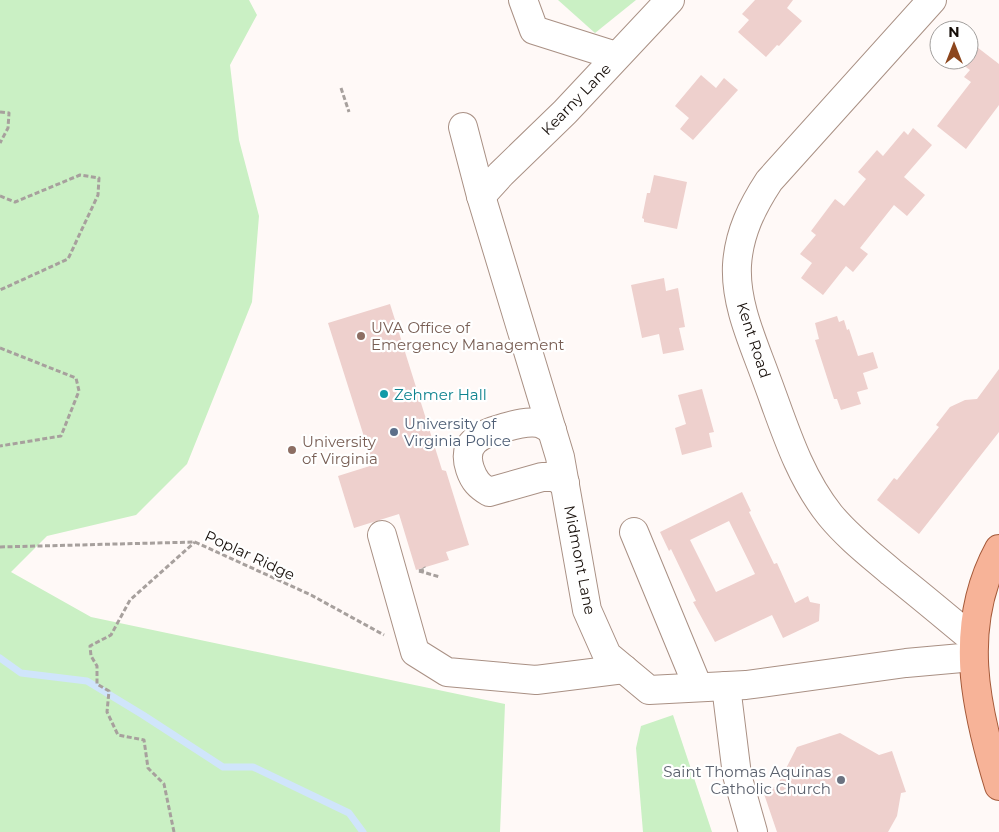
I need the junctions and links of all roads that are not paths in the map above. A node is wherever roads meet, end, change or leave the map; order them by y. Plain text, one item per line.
1 (523, 0) edge
2 (670, 0) edge
3 (932, 0) edge
4 (618, 54) junction
5 (463, 127) dead end
6 (481, 196) junction
7 (512, 425) junction
8 (548, 474) junction
9 (634, 532) dead end
10 (382, 535) dead end
11 (999, 548) edge
12 (973, 648) junction
13 (624, 669) junction
14 (726, 686) junction
15 (698, 687) junction
16 (998, 778) edge
17 (753, 832) edge

1 - 4 street
2 - 4 street, Kearny Lane
3 - 12 street, Kent Road
4 - 6 street, Kearny Lane
5 - 6 street, Midmont Lane
6 - 7 street, Midmont Lane
7 - 8 street, Midmont Lane
7 - 8 street
8 - 13 street, Midmont Lane
9 - 15 street
10 - 13 street
11 - 12 main road
12 - 14 street, Midmont Lane
12 - 16 main road
13 - 15 street, Midmont Lane
14 - 15 street, Midmont Lane
14 - 17 street

